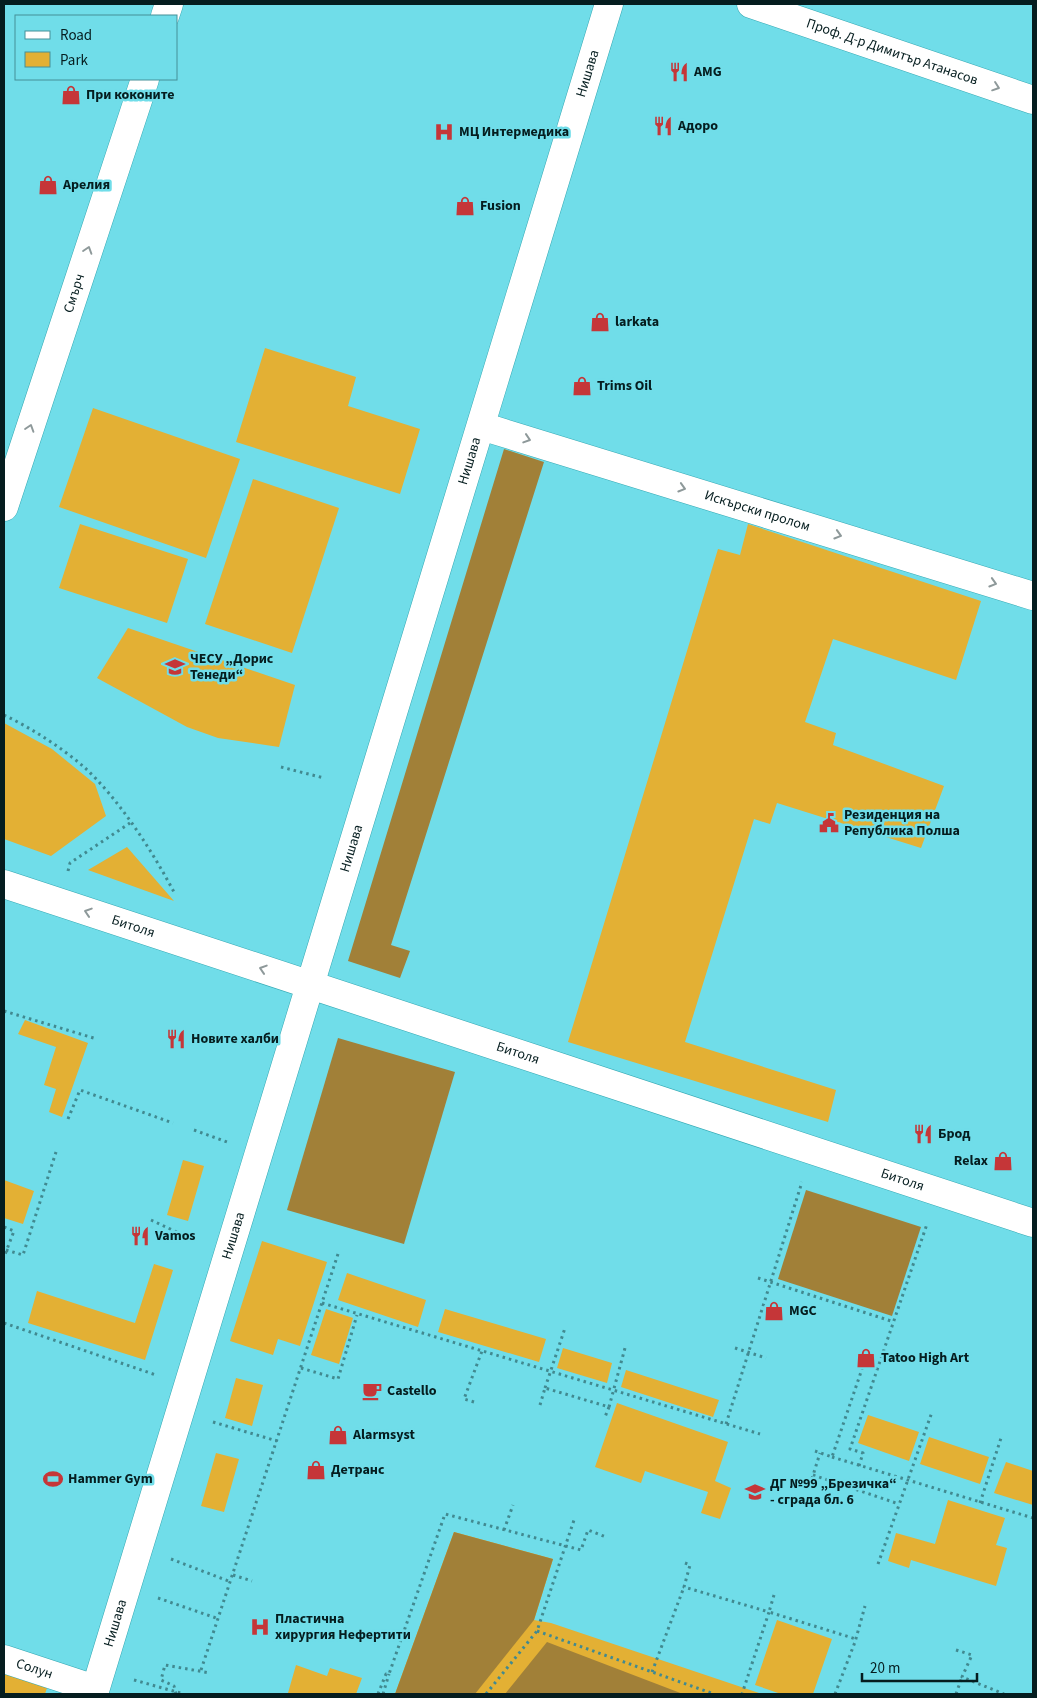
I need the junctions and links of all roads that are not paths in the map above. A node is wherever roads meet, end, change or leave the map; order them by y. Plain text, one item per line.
1 (609, 4) edge
2 (751, 4) edge
3 (144, 80) edge
4 (1033, 100) edge
5 (481, 426) junction
6 (4, 507) edge
7 (1033, 596) edge
8 (4, 884) edge
9 (309, 984) junction
10 (1033, 1223) edge
11 (4, 1659) edge
12 (94, 1692) edge

1 - 5 street, Нишава
2 -> 4 street, Проф. Д-р Димитър Атанасов
6 -> 3 street, Смърч
5 -> 7 street, Искърски пролом
5 - 9 street, Нишава
9 -> 8 street, Битоля
9 - 10 street, Битоля
9 - 12 street, Нишава
11 - 12 street, Солун

